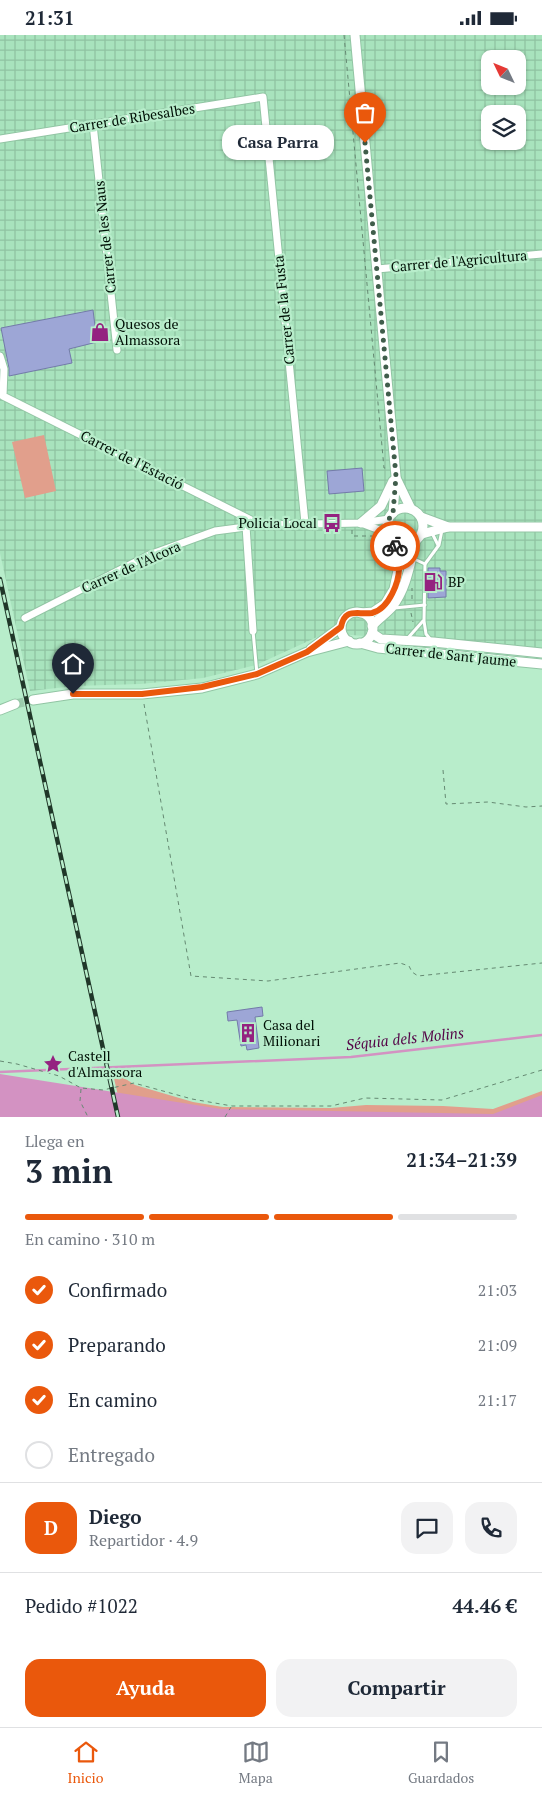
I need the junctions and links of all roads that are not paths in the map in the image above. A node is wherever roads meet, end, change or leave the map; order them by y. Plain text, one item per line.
1 (355, 35) edge
2 (263, 97) joint
3 (93, 124) junction
4 (0, 139) edge
5 (542, 254) edge
6 (376, 269) junction
7 (117, 350) dead end
8 (0, 356) edge
9 (395, 472) junction
10 (411, 509) junction
11 (391, 516) junction
12 (421, 517) junction
13 (305, 523) junction
14 (361, 523) junction
15 (261, 525) junction
16 (246, 526) junction
17 (445, 527) junction
18 (542, 527) edge
19 (423, 535) junction
20 (392, 537) junction
21 (438, 545) junction
22 (412, 558) junction
23 (425, 564) junction
24 (425, 605) junction
25 (391, 608) junction
26 (361, 613) junction
27 (25, 618) dead end
28 (424, 621) junction
29 (341, 627) junction
30 (372, 629) junction
31 (254, 631) joint
32 (348, 641) junction
33 (405, 641) junction
34 (433, 642) junction
35 (360, 643) junction
36 (307, 652) junction
37 (542, 653) edge
38 (542, 664) edge
39 (257, 674) junction
40 (33, 700) tunnel mouth

1 - 6 street
2 - 3 street, Carrer de Ribesalbes
2 - 13 street, Carrer de la Fusta
3 - 4 street, Carrer de Ribesalbes
3 - 7 street, Carrer de les Naus
5 - 6 street, Carrer de l'Agricultura
6 - 9 street
8 - 15 street, Carrer de l'Estació
9 - 10 street
9 - 11 street
9 - 14 street
10 - 11 street
10 - 12 street
11 - 14 street, Carrer de l'Alcora
11 - 20 street
12 - 17 street
12 - 19 street
13 - 14 street, Carrer de l'Alcora
13 - 15 street, Carrer de l'Alcora
14 - 20 street, Carrer de l'Alcora
15 - 16 street, Carrer de l'Alcora
16 - 27 street, Carrer de l'Alcora
16 - 31 street
17 - 18 street
17 - 19 street
17 - 21 lane
19 - 20 street
19 - 21 lane
19 - 22 street
20 - 26 street
21 - 23 lane
22 - 23 lane
22 - 25 street
23 - 24 lane
24 - 25 lane
24 - 28 lane
25 - 30 street
26 - 29 street
26 - 30 street
28 - 33 lane
28 - 34 lane
29 - 32 street
29 - 36 street
30 - 33 street, Carrer de Sant Jaume
30 - 35 street
31 - 39 lane
32 - 35 street
32 - 36 street
33 - 34 street, Carrer de Sant Jaume
34 - 37 street, Carrer de Sant Jaume
35 - 38 street, Carrer de Sant Jaume
36 - 39 street
39 - 40 street

